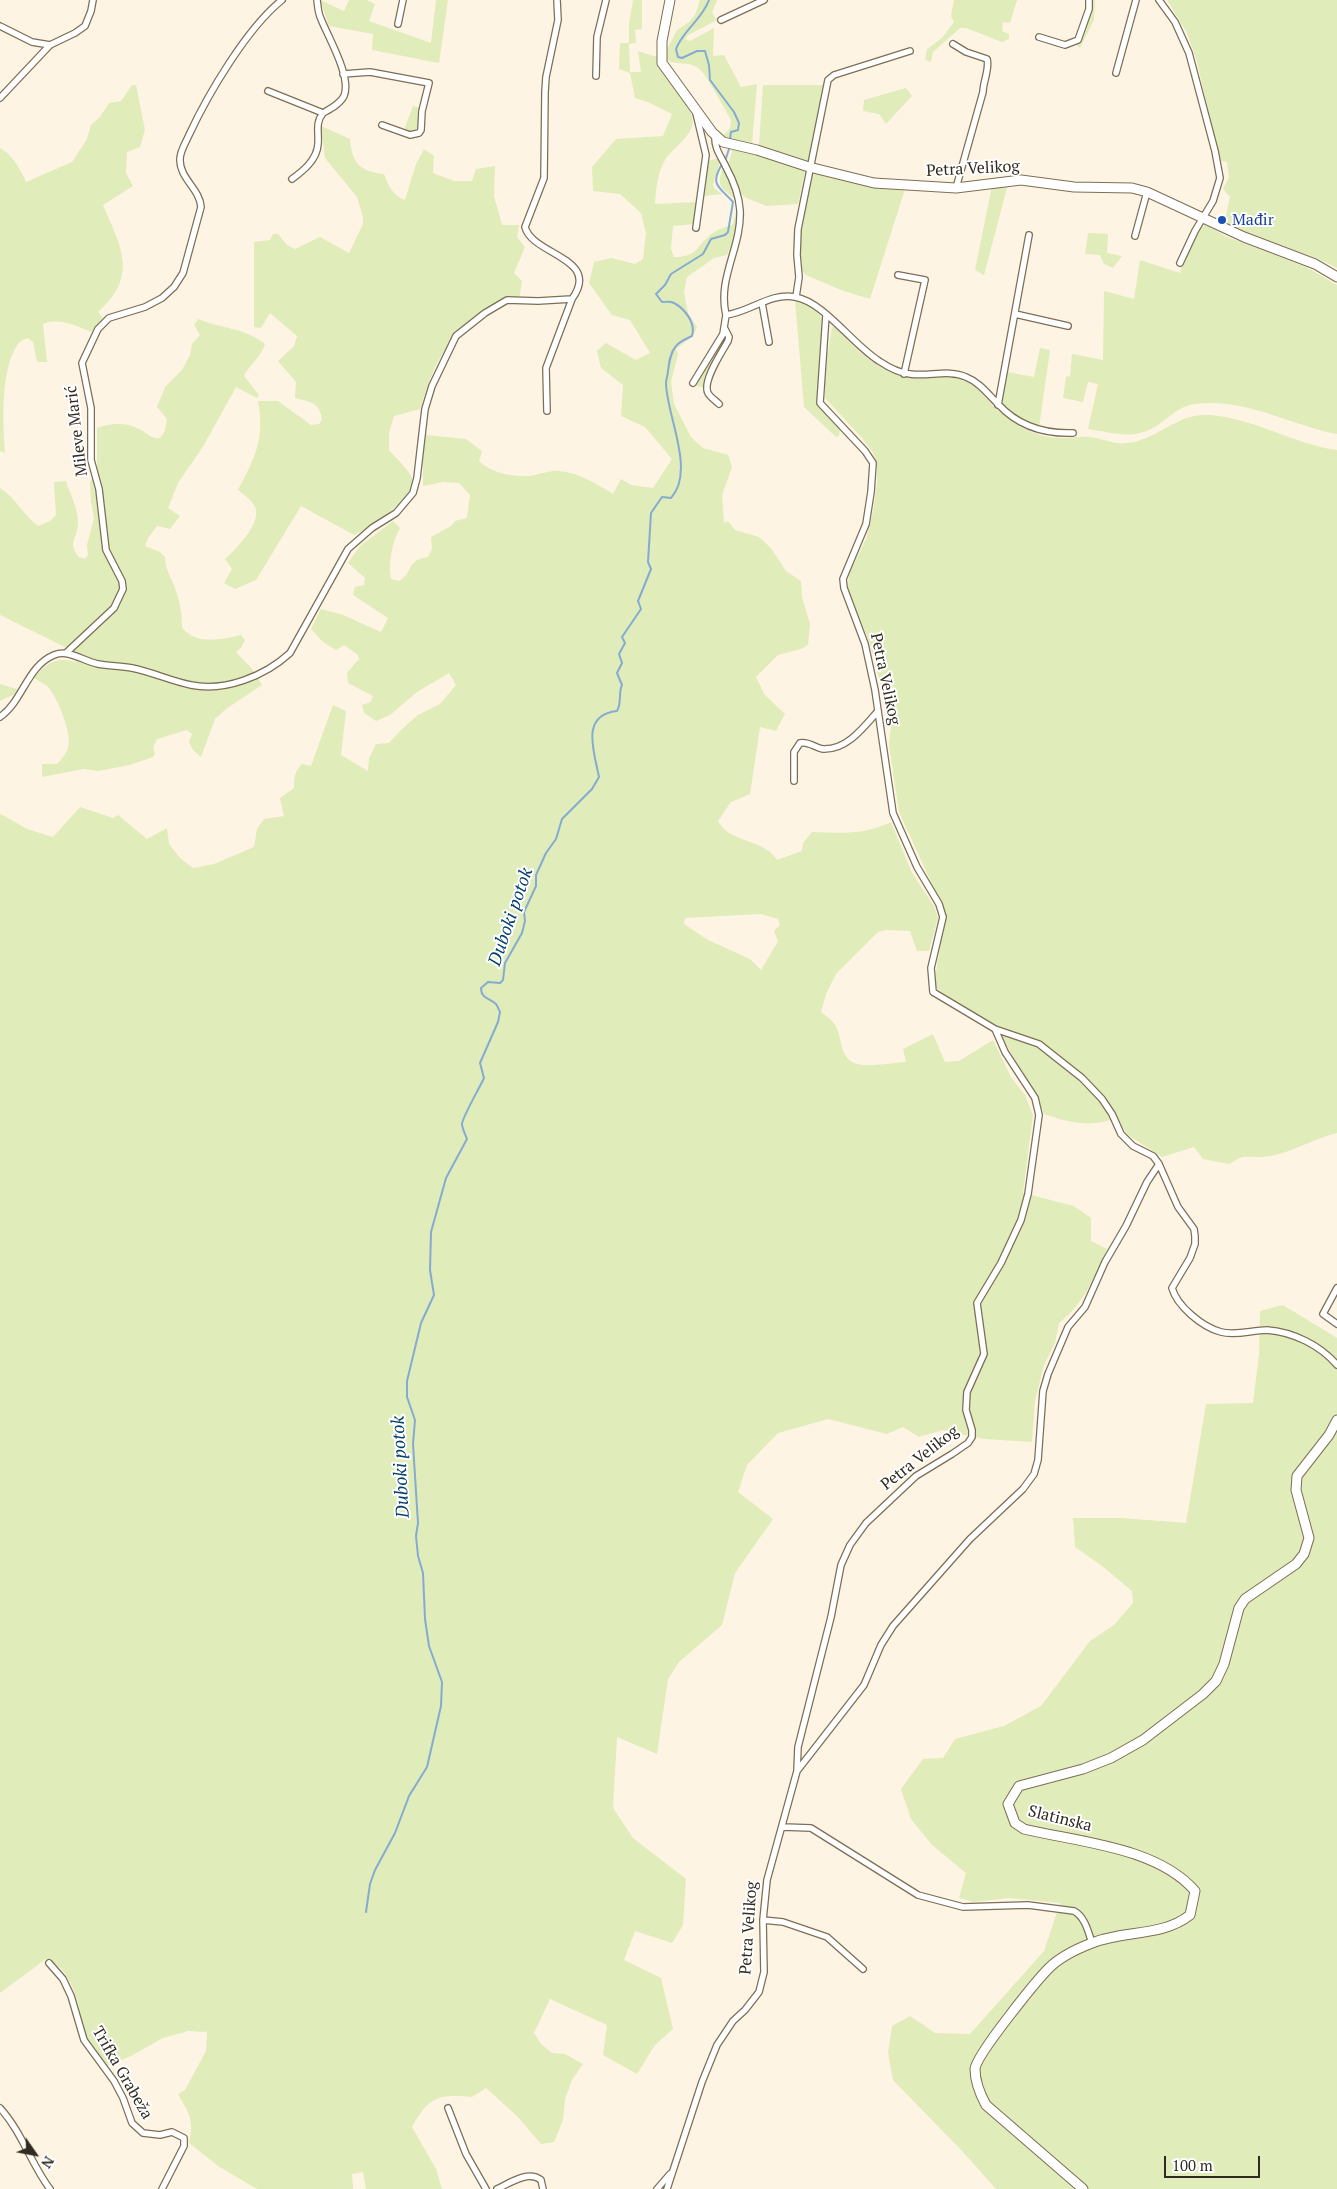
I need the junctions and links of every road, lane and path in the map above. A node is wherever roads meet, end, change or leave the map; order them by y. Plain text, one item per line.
1 (93, 0) edge
2 (282, 0) edge
3 (317, 0) edge
4 (403, 0) edge
5 (556, 0) edge
6 (606, 0) edge
7 (670, 0) edge
8 (764, 0) edge
9 (1089, 0) edge
10 (1136, 0) edge
11 (1159, 0) edge
12 (721, 20) dead end
13 (398, 24) dead end
14 (0, 26) edge
15 (1039, 37) dead end
16 (953, 44) dead end
17 (50, 45) junction
18 (910, 51) dead end
19 (1116, 73) dead end
20 (343, 74) junction
21 (596, 76) dead end
22 (268, 91) dead end
23 (0, 98) edge
24 (697, 110) junction
25 (323, 113) junction
26 (382, 125) dead end
27 (715, 136) junction
28 (809, 167) junction
29 (292, 179) dead end
30 (956, 188) junction
31 (1147, 192) junction
32 (1203, 218) junction
33 (696, 228) dead end
34 (1029, 235) dead end
35 (1135, 236) dead end
36 (1180, 263) dead end
37 (898, 274) dead end
38 (1337, 277) edge
39 (796, 297) junction
40 (572, 299) junction
41 (762, 303) junction
42 (1015, 314) junction
43 (726, 315) junction
44 (826, 315) junction
45 (1068, 326) dead end
46 (725, 329) junction
47 (769, 342) dead end
48 (904, 374) junction
49 (693, 383) dead end
50 (719, 404) dead end
51 (998, 405) junction
52 (546, 411) dead end
53 (1073, 433) dead end
54 (66, 653) junction
55 (878, 710) junction
56 (0, 718) edge
57 (794, 781) dead end
58 (994, 1029) junction
59 (1159, 1164) junction
60 (1337, 1288) edge
61 (1337, 1324) edge
62 (1337, 1365) edge
63 (1337, 1420) edge
64 (796, 1771) junction
65 (783, 1827) junction
66 (763, 1920) junction
67 (1092, 1943) junction
68 (49, 1963) dead end
69 (864, 1969) dead end
70 (0, 2108) edge
71 (448, 2108) dead end
72 (672, 2172) junction
73 (50, 2189) edge
74 (162, 2189) edge
75 (486, 2189) edge
76 (497, 2189) edge
77 (543, 2189) edge
78 (657, 2189) edge
79 (667, 2189) edge
80 (1083, 2189) edge

1 - 17 street
2 - 54 street, Mileve Marić
3 - 20 street
4 - 13 street
5 - 40 street
6 - 21 street
7 - 24 street, Petra Velikog
8 - 12 street
9 - 15 street
10 - 19 street
11 - 32 street
14 - 17 street
16 - 30 street
17 - 23 street
18 - 28 street
20 - 25 street
20 - 26 street
22 - 25 street
24 - 27 street, Petra Velikog
24 - 33 street
25 - 29 street
27 - 28 street, Petra Velikog
27 - 43 street, Petra Velikog
28 - 30 street, Petra Velikog
28 - 39 street
30 - 31 street, Petra Velikog
31 - 32 street, Petra Velikog
31 - 35 street
32 - 36 street
32 - 38 street, Petra Velikog
34 - 42 street
37 - 48 street
39 - 41 street
39 - 44 street
40 - 52 street
40 - 54 street
41 - 43 street
41 - 47 street
42 - 45 street
42 - 51 street
43 - 46 street, Petra Velikog
44 - 48 street
44 - 55 street, Petra Velikog
46 - 49 street
46 - 50 street, Petra Velikog
48 - 51 street
51 - 53 street
54 - 56 street
55 - 57 street
55 - 58 street, Petra Velikog
58 - 59 street, Petra Velikog
58 - 64 street, Petra Velikog
59 - 62 street, Petra Velikog
59 - 64 street, Petra Velikog
60 - 61 street
63 - 67 street, Slatinska
64 - 65 street, Petra Velikog
65 - 66 street, Petra Velikog
65 - 67 street
66 - 69 street
66 - 72 street, Petra Velikog
67 - 80 street, Slatinska
68 - 74 street, Trifka Grabeža
70 - 73 street
71 - 75 street
72 - 78 street
72 - 79 street, Petra Velikog
76 - 77 street

